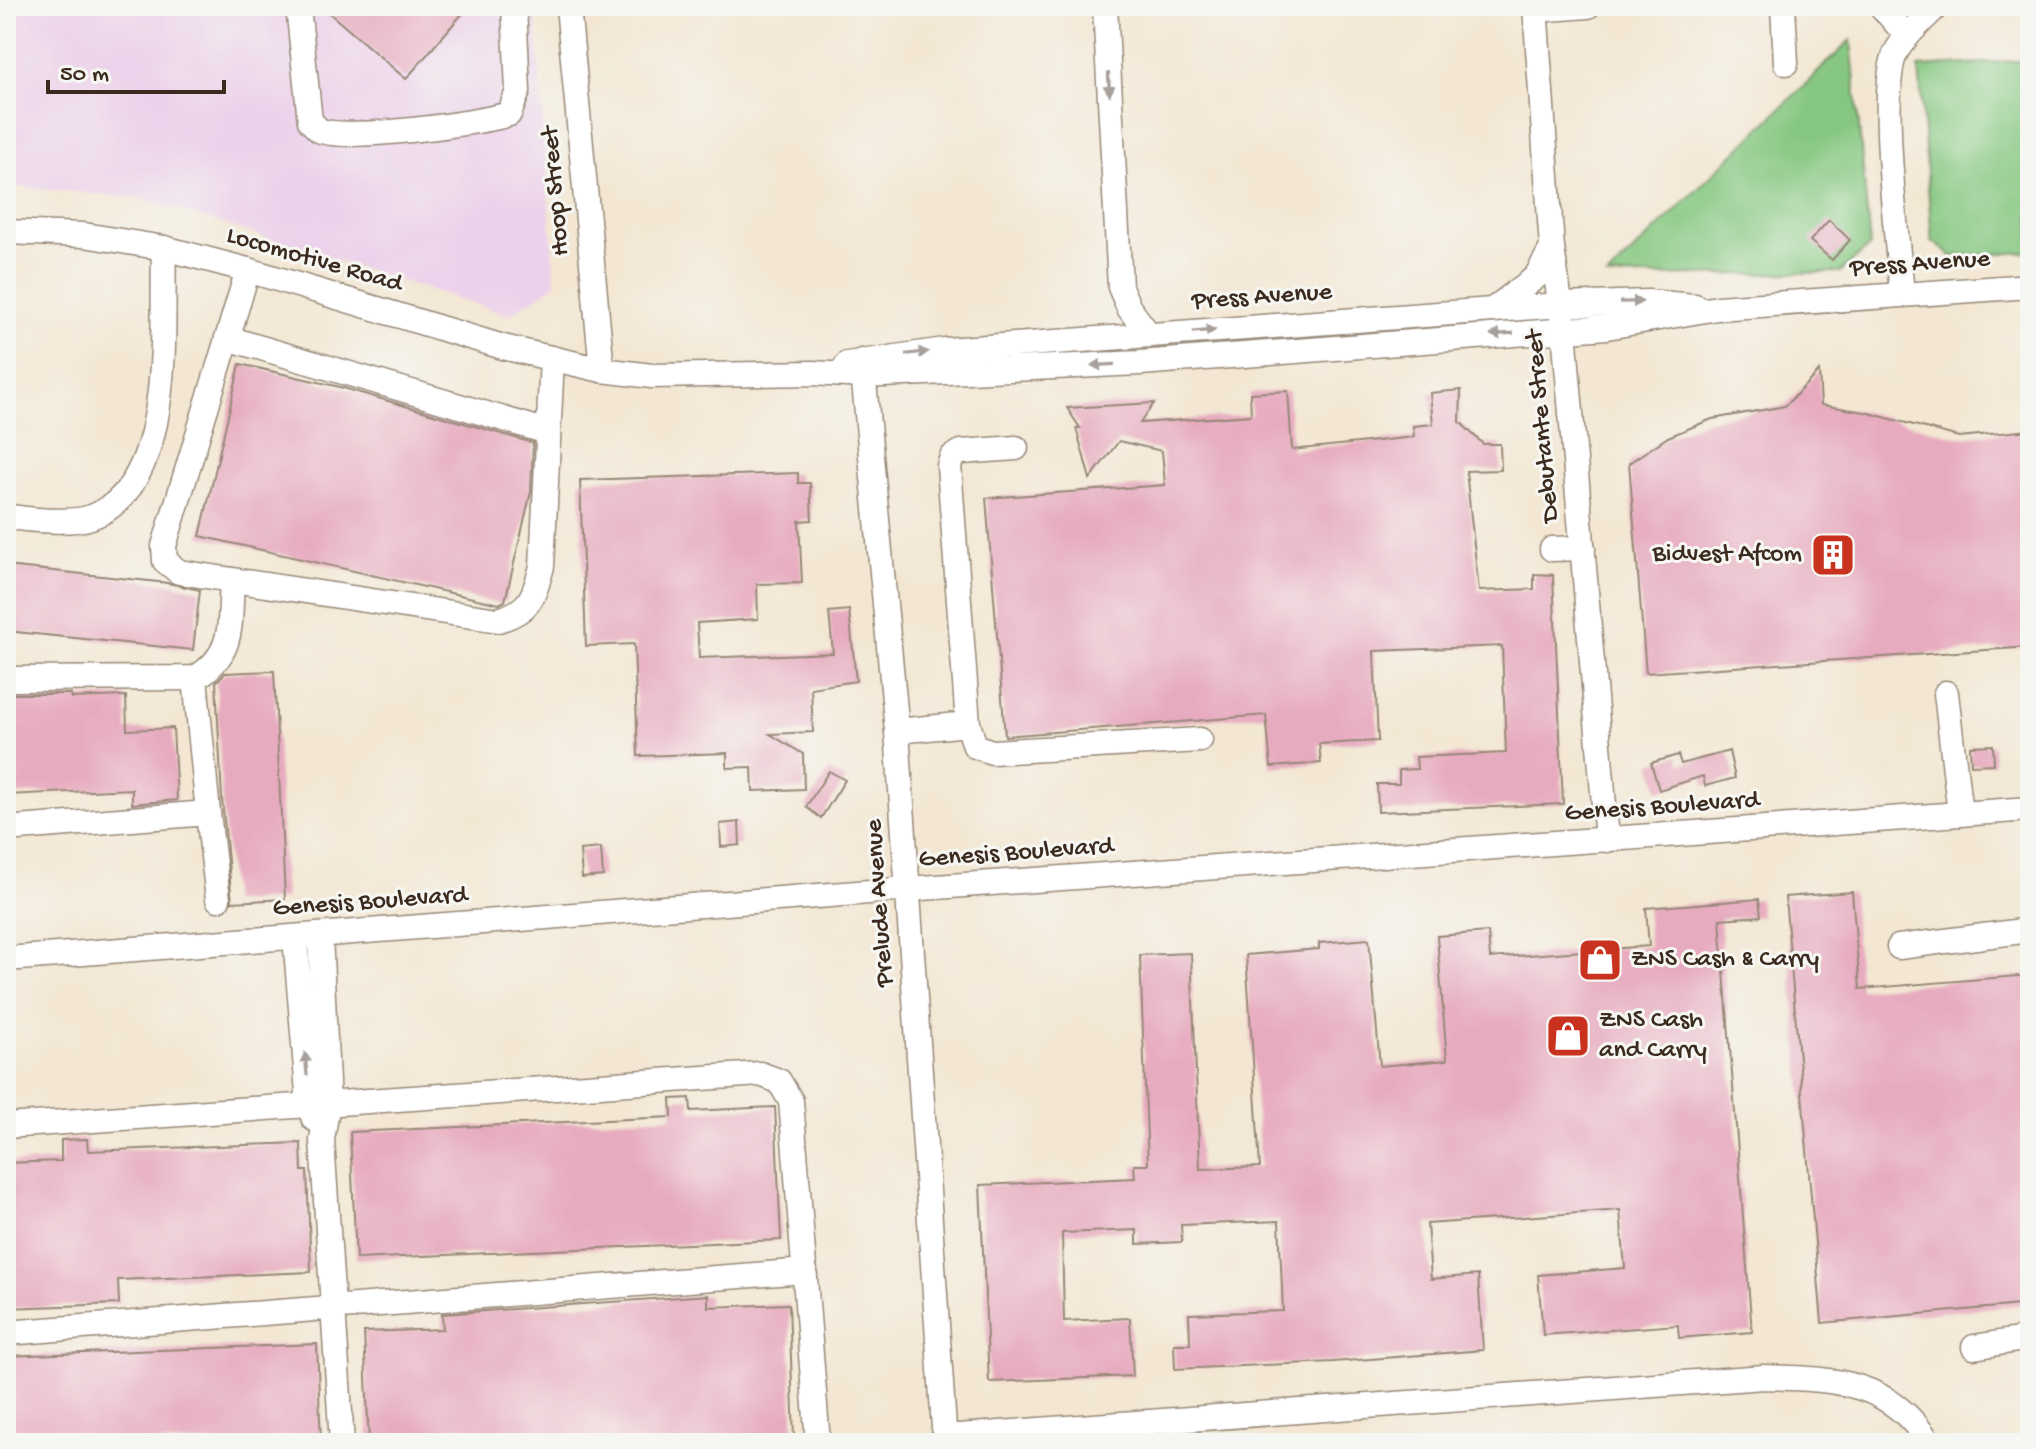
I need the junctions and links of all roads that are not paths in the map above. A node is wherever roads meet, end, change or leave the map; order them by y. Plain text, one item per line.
1 (298, 6) edge
2 (514, 6) edge
3 (568, 6) edge
4 (1105, 6) edge
5 (1588, 6) edge
6 (1783, 6) edge
7 (1881, 6) edge
8 (1937, 6) edge
9 (1535, 8) edge
10 (1907, 36) junction
11 (1786, 63) dead end
12 (6, 232) edge
13 (164, 248) junction
14 (1552, 248) junction
15 (248, 270) junction
16 (2030, 286) edge
17 (1902, 293) junction
18 (1597, 302) junction
19 (1561, 305) junction
20 (1717, 308) junction
21 (1492, 310) junction
22 (1564, 330) junction
23 (1149, 335) junction
24 (227, 338) junction
25 (1051, 343) junction
26 (552, 358) junction
27 (862, 368) junction
28 (1052, 368) junction
29 (602, 370) junction
30 (548, 432) junction
31 (1016, 448) dead end
32 (6, 516) edge
33 (1583, 548) junction
34 (1552, 549) dead end
35 (232, 580) junction
36 (195, 678) junction
37 (6, 679) edge
38 (1946, 693) dead end
39 (968, 724) junction
40 (897, 731) junction
41 (1200, 740) dead end
42 (2030, 809) edge
43 (208, 813) junction
44 (1960, 814) junction
45 (6, 829) edge
46 (1607, 840) junction
47 (908, 889) junction
48 (218, 899) dead end
49 (2030, 930) edge
50 (320, 935) junction
51 (295, 937) junction
52 (1899, 947) dead end
53 (6, 959) edge
54 (319, 1104) junction
55 (6, 1126) edge
56 (805, 1271) junction
57 (333, 1308) junction
58 (6, 1333) edge
59 (2030, 1338) edge
60 (1974, 1347) dead end
61 (944, 1440) edge
62 (342, 1443) edge
63 (818, 1443) edge
64 (1929, 1443) edge

1 - 2 street
3 - 29 street, Hoop Street
4 -> 23 street
5 - 9 street
6 - 11 street
7 - 10 street
8 - 10 street
9 - 14 street, Debutante Street
10 - 17 street
12 - 13 street, Locomotive Road
13 - 15 street, Locomotive Road
13 - 32 street
14 - 18 street
14 - 19 street, Debutante Street
14 - 21 street
15 - 24 street
15 - 26 street, Locomotive Road
16 - 17 street, Press Avenue
17 - 20 street, Press Avenue
18 - 19 street, Press Avenue
18 -> 20 street, Press Avenue
19 - 21 street, Press Avenue
19 - 22 street, Debutante Street
20 - 22 street, Press Avenue
23 -> 21 street, Press Avenue
22 -> 28 street, Press Avenue
22 - 33 street, Debutante Street
23 - 25 street, Press Avenue
24 - 30 street
24 - 35 street
27 -> 25 street, Press Avenue
25 - 28 street
26 - 29 street, Locomotive Road
26 - 30 street
27 - 28 street, Press Avenue
27 - 29 street, Press Avenue
27 - 40 street, Prelude Avenue
30 - 35 street
31 - 39 street
33 - 34 street
33 - 46 street, Debutante Street
35 - 36 street
36 - 37 street
36 - 43 street
38 - 44 street
39 - 40 street
39 - 41 street
40 - 47 street, Prelude Avenue
42 - 44 street, Genesis Boulevard
43 - 45 street
43 - 48 street
44 - 46 street, Genesis Boulevard
46 - 47 street, Genesis Boulevard
47 - 50 street, Genesis Boulevard
47 - 61 street, Prelude Avenue
49 - 52 street
50 - 51 street, Genesis Boulevard
50 - 54 street
51 - 53 street, Genesis Boulevard
54 -> 51 street
54 - 55 street
54 - 56 street
54 - 57 street
56 - 57 street
56 - 63 street
57 - 58 street
57 - 62 street
59 - 60 street
61 - 64 street

